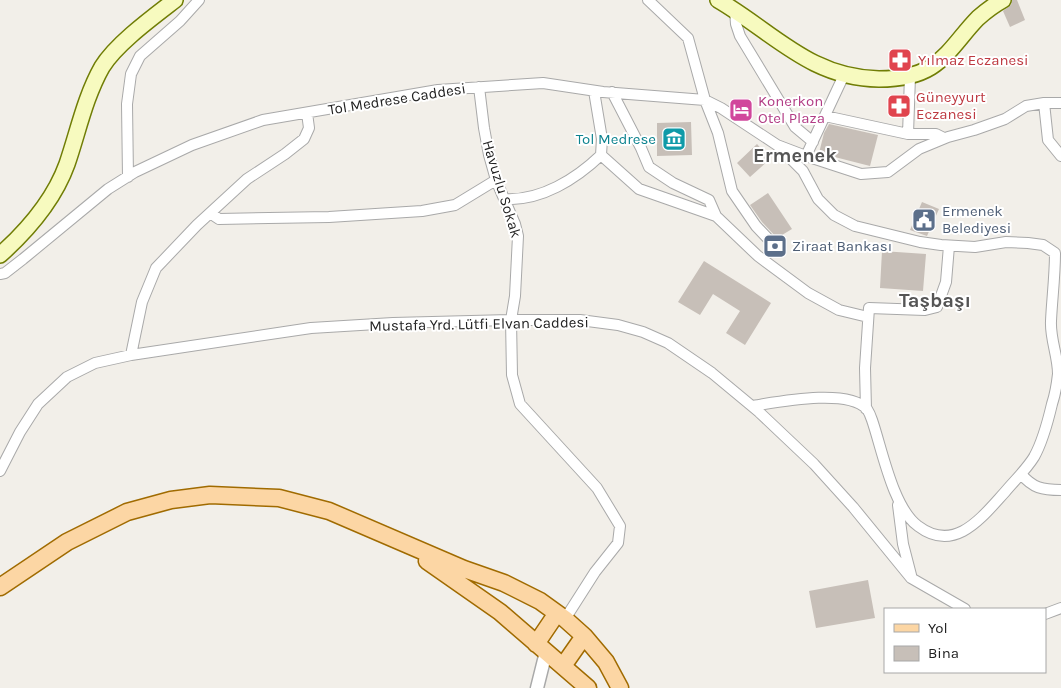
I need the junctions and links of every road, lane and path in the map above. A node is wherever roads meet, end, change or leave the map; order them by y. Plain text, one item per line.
1 (175, 0) edge
2 (199, 0) edge
3 (648, 0) edge
4 (718, 0) edge
5 (1003, 0) edge
6 (159, 7) edge
7 (735, 10) junction
8 (844, 75) junction
9 (910, 76) junction
10 (479, 88) junction
11 (594, 90) junction
12 (612, 92) junction
13 (705, 100) junction
14 (1044, 103) junction
15 (1061, 103) edge
16 (307, 113) junction
17 (825, 116) junction
18 (908, 134) junction
19 (944, 138) junction
20 (813, 142) junction
21 (777, 145) junction
22 (600, 155) junction
23 (806, 156) junction
24 (1061, 156) edge
25 (128, 177) junction
26 (496, 180) junction
27 (505, 199) junction
28 (210, 213) junction
29 (716, 216) junction
30 (775, 246) dead end
31 (949, 246) junction
32 (0, 255) edge
33 (2, 276) edge
34 (868, 317) junction
35 (511, 320) junction
36 (131, 355) junction
37 (752, 406) junction
38 (866, 409) junction
39 (0, 471) edge
40 (1021, 474) junction
41 (1061, 490) edge
42 (898, 501) junction
43 (401, 542) junction
44 (911, 578) junction
45 (0, 588) edge
46 (963, 608) edge
47 (1061, 608) edge
48 (1046, 614) edge
49 (561, 616) junction
50 (584, 636) junction
51 (541, 648) junction
52 (563, 666) junction
53 (537, 688) edge
54 (588, 688) edge
55 (620, 688) edge

1 - 6 main road
2 - 25 street
3 - 13 street
4 - 7 main road
5 - 9 main road
6 - 32 main road
7 - 8 main road
7 - 20 street
8 - 9 main road
8 - 17 street
9 - 18 street
10 - 11 street, Tol Medrese Caddesi
10 - 16 street, Tol Medrese Caddesi
10 - 26 street, Havuzlu Sokak
11 - 12 street, Tol Medrese Caddesi
11 - 22 street
12 - 13 street, Tol Medrese Caddesi
12 - 29 street
13 - 21 street
13 - 30 street
14 - 15 street
14 - 19 street
14 - 24 street
16 - 25 street, Tol Medrese Caddesi
16 - 28 street
17 - 18 street
17 - 20 street
18 - 19 street
19 - 23 street
20 - 23 street
21 - 23 street
21 - 31 street
22 - 27 street
22 - 29 street
25 - 33 street, Tol Medrese Caddesi
26 - 27 street, Havuzlu Sokak
26 - 28 street
27 - 35 street, Havuzlu Sokak
28 - 36 street
29 - 34 street
31 - 34 street
31 - 40 street
34 - 38 street
35 - 36 street, Mustafa Yrd. Lütfi Elvan Caddesi
35 - 37 street, Mustafa Yrd. Lütfi Elvan Caddesi
35 - 49 street, Havuzlu Sokak
36 - 39 street, Mustafa Yrd. Lütfi Elvan Caddesi
37 - 38 street
37 - 44 street, Mustafa Yrd. Lütfi Elvan Caddesi
38 - 42 street
40 - 41 street
40 - 42 street
42 - 44 street
43 - 45 main road
43 - 49 main road
43 - 51 main road
44 - 46 street, Mustafa Yrd. Lütfi Elvan Caddesi
47 - 48 street
49 - 50 main road
49 - 51 main road
50 - 52 main road
50 - 55 main road
51 - 52 main road
51 - 53 street
52 - 54 main road

